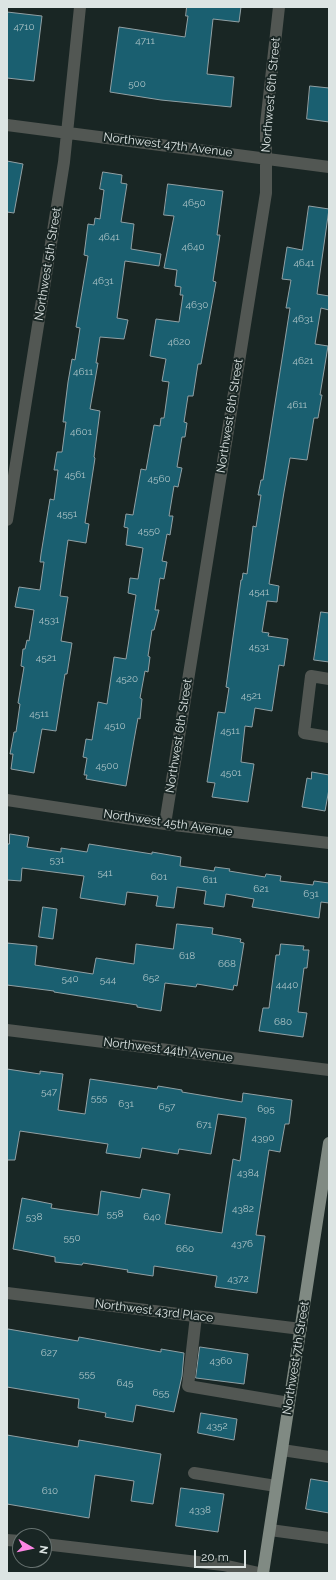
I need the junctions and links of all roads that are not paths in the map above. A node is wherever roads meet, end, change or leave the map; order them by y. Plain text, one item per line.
1 (80, 7) edge
2 (279, 7) edge
3 (7, 125) edge
4 (67, 133) junction
5 (266, 158) junction
6 (329, 167) edge
7 (7, 520) edge
8 (329, 679) edge
9 (329, 737) edge
10 (7, 800) edge
11 (165, 824) junction
12 (329, 844) edge
13 (7, 1030) edge
14 (329, 1070) edge
15 (329, 1143) edge
16 (325, 1200) edge
17 (7, 1293) edge
18 (196, 1316) junction
19 (301, 1329) junction
20 (289, 1403) junction
21 (282, 1450) junction
22 (329, 1457) edge
23 (194, 1473) dead end
24 (276, 1486) junction
25 (270, 1530) junction
26 (329, 1538) edge
27 (52, 1545) edge
28 (259, 1573) edge
29 (263, 1573) edge

1 - 4 street, Northwest 5th Street
2 - 5 street, Northwest 6th Street
3 - 4 street, Northwest 47th Avenue
4 - 5 street, Northwest 47th Avenue
4 - 7 street, Northwest 5th Street
5 - 6 street, Northwest 47th Avenue
5 - 11 street, Northwest 6th Street
8 - 9 street
10 - 11 street, Northwest 45th Avenue
11 - 12 street, Northwest 45th Avenue
13 - 14 street, Northwest 44th Avenue
15 - 16 main road, Northwest 7th Street
16 - 19 main road, Northwest 7th Street
17 - 18 street, Northwest 43rd Place
18 - 19 street, Northwest 43rd Place
18 - 20 street
19 - 20 main road, Northwest 7th Street
20 - 21 main road, Northwest 7th Street
21 - 22 street
21 - 24 main road, Northwest 7th Street
23 - 24 street
24 - 25 main road, Northwest 7th Street
25 - 26 street
25 - 29 main road, Northwest 7th Street
27 - 28 street

